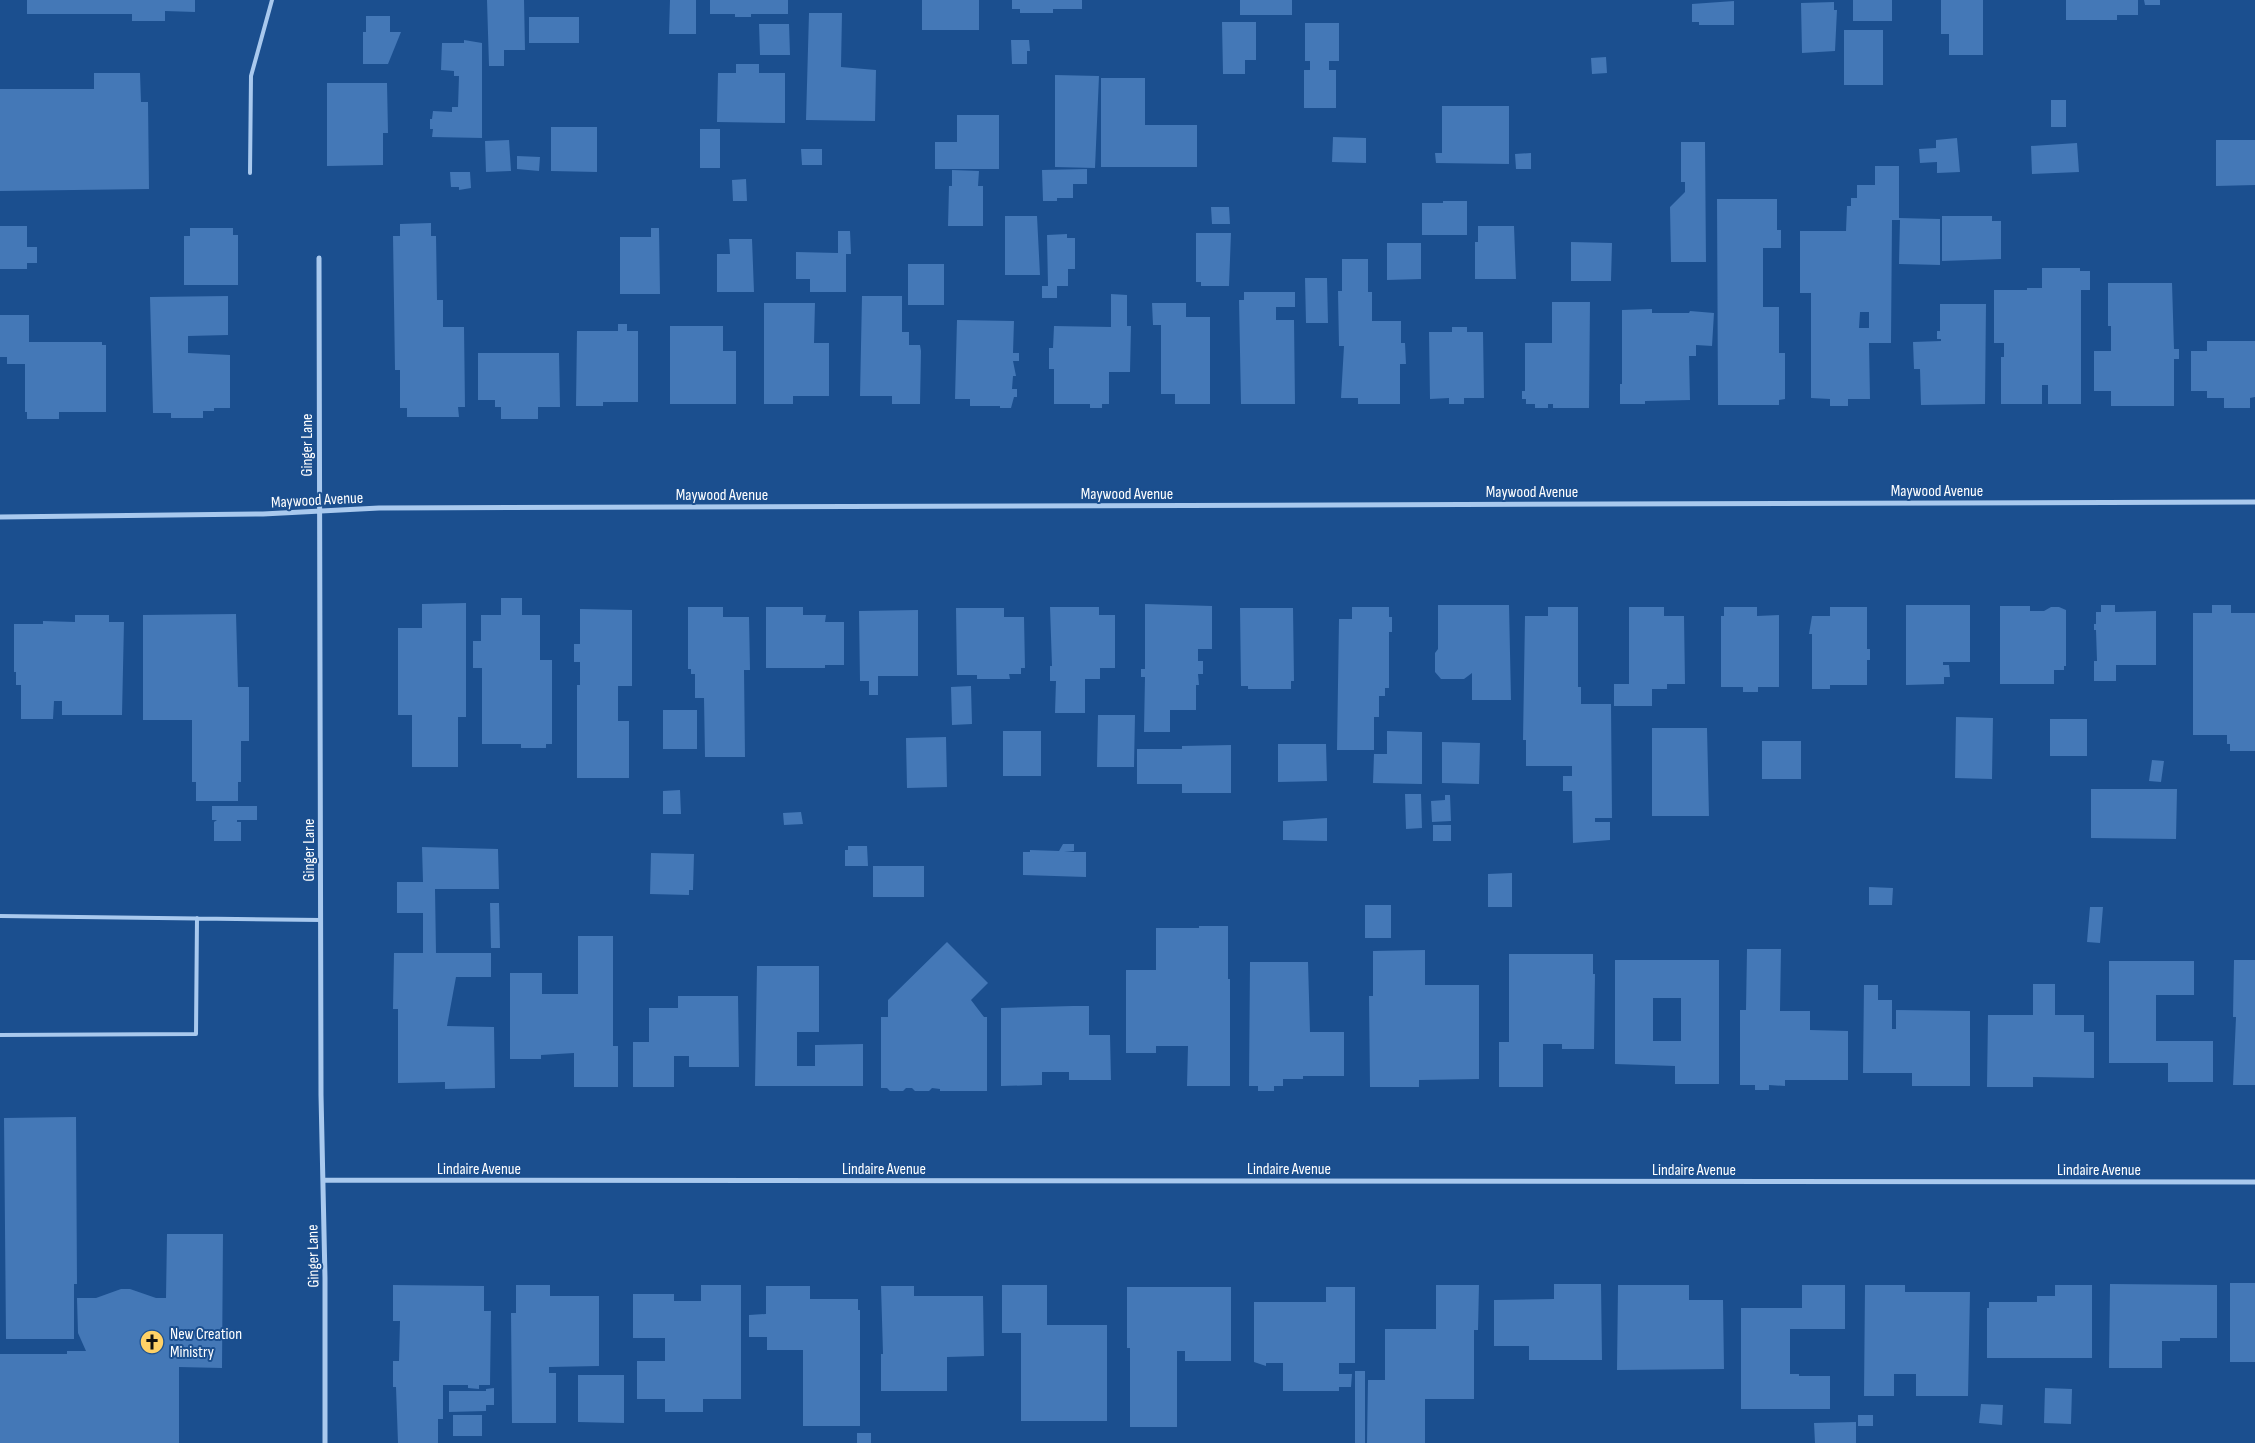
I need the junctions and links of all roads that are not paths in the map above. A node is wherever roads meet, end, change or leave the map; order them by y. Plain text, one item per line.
1 (272, 0) edge
2 (250, 173) dead end
3 (319, 258) dead end
4 (2255, 502) edge
5 (320, 511) junction
6 (0, 517) edge
7 (0, 916) edge
8 (198, 918) junction
9 (321, 920) junction
10 (0, 1035) edge
11 (323, 1180) junction
12 (2255, 1182) edge
13 (325, 1443) edge

1 - 2 lane
3 - 5 street, Ginger Lane
4 - 5 street, Maywood Avenue
5 - 6 street, Maywood Avenue
5 - 9 street, Ginger Lane
7 - 8 lane
8 - 9 lane
8 - 10 lane
9 - 11 street, Ginger Lane
11 - 12 street, Lindaire Avenue
11 - 13 street, Ginger Lane

